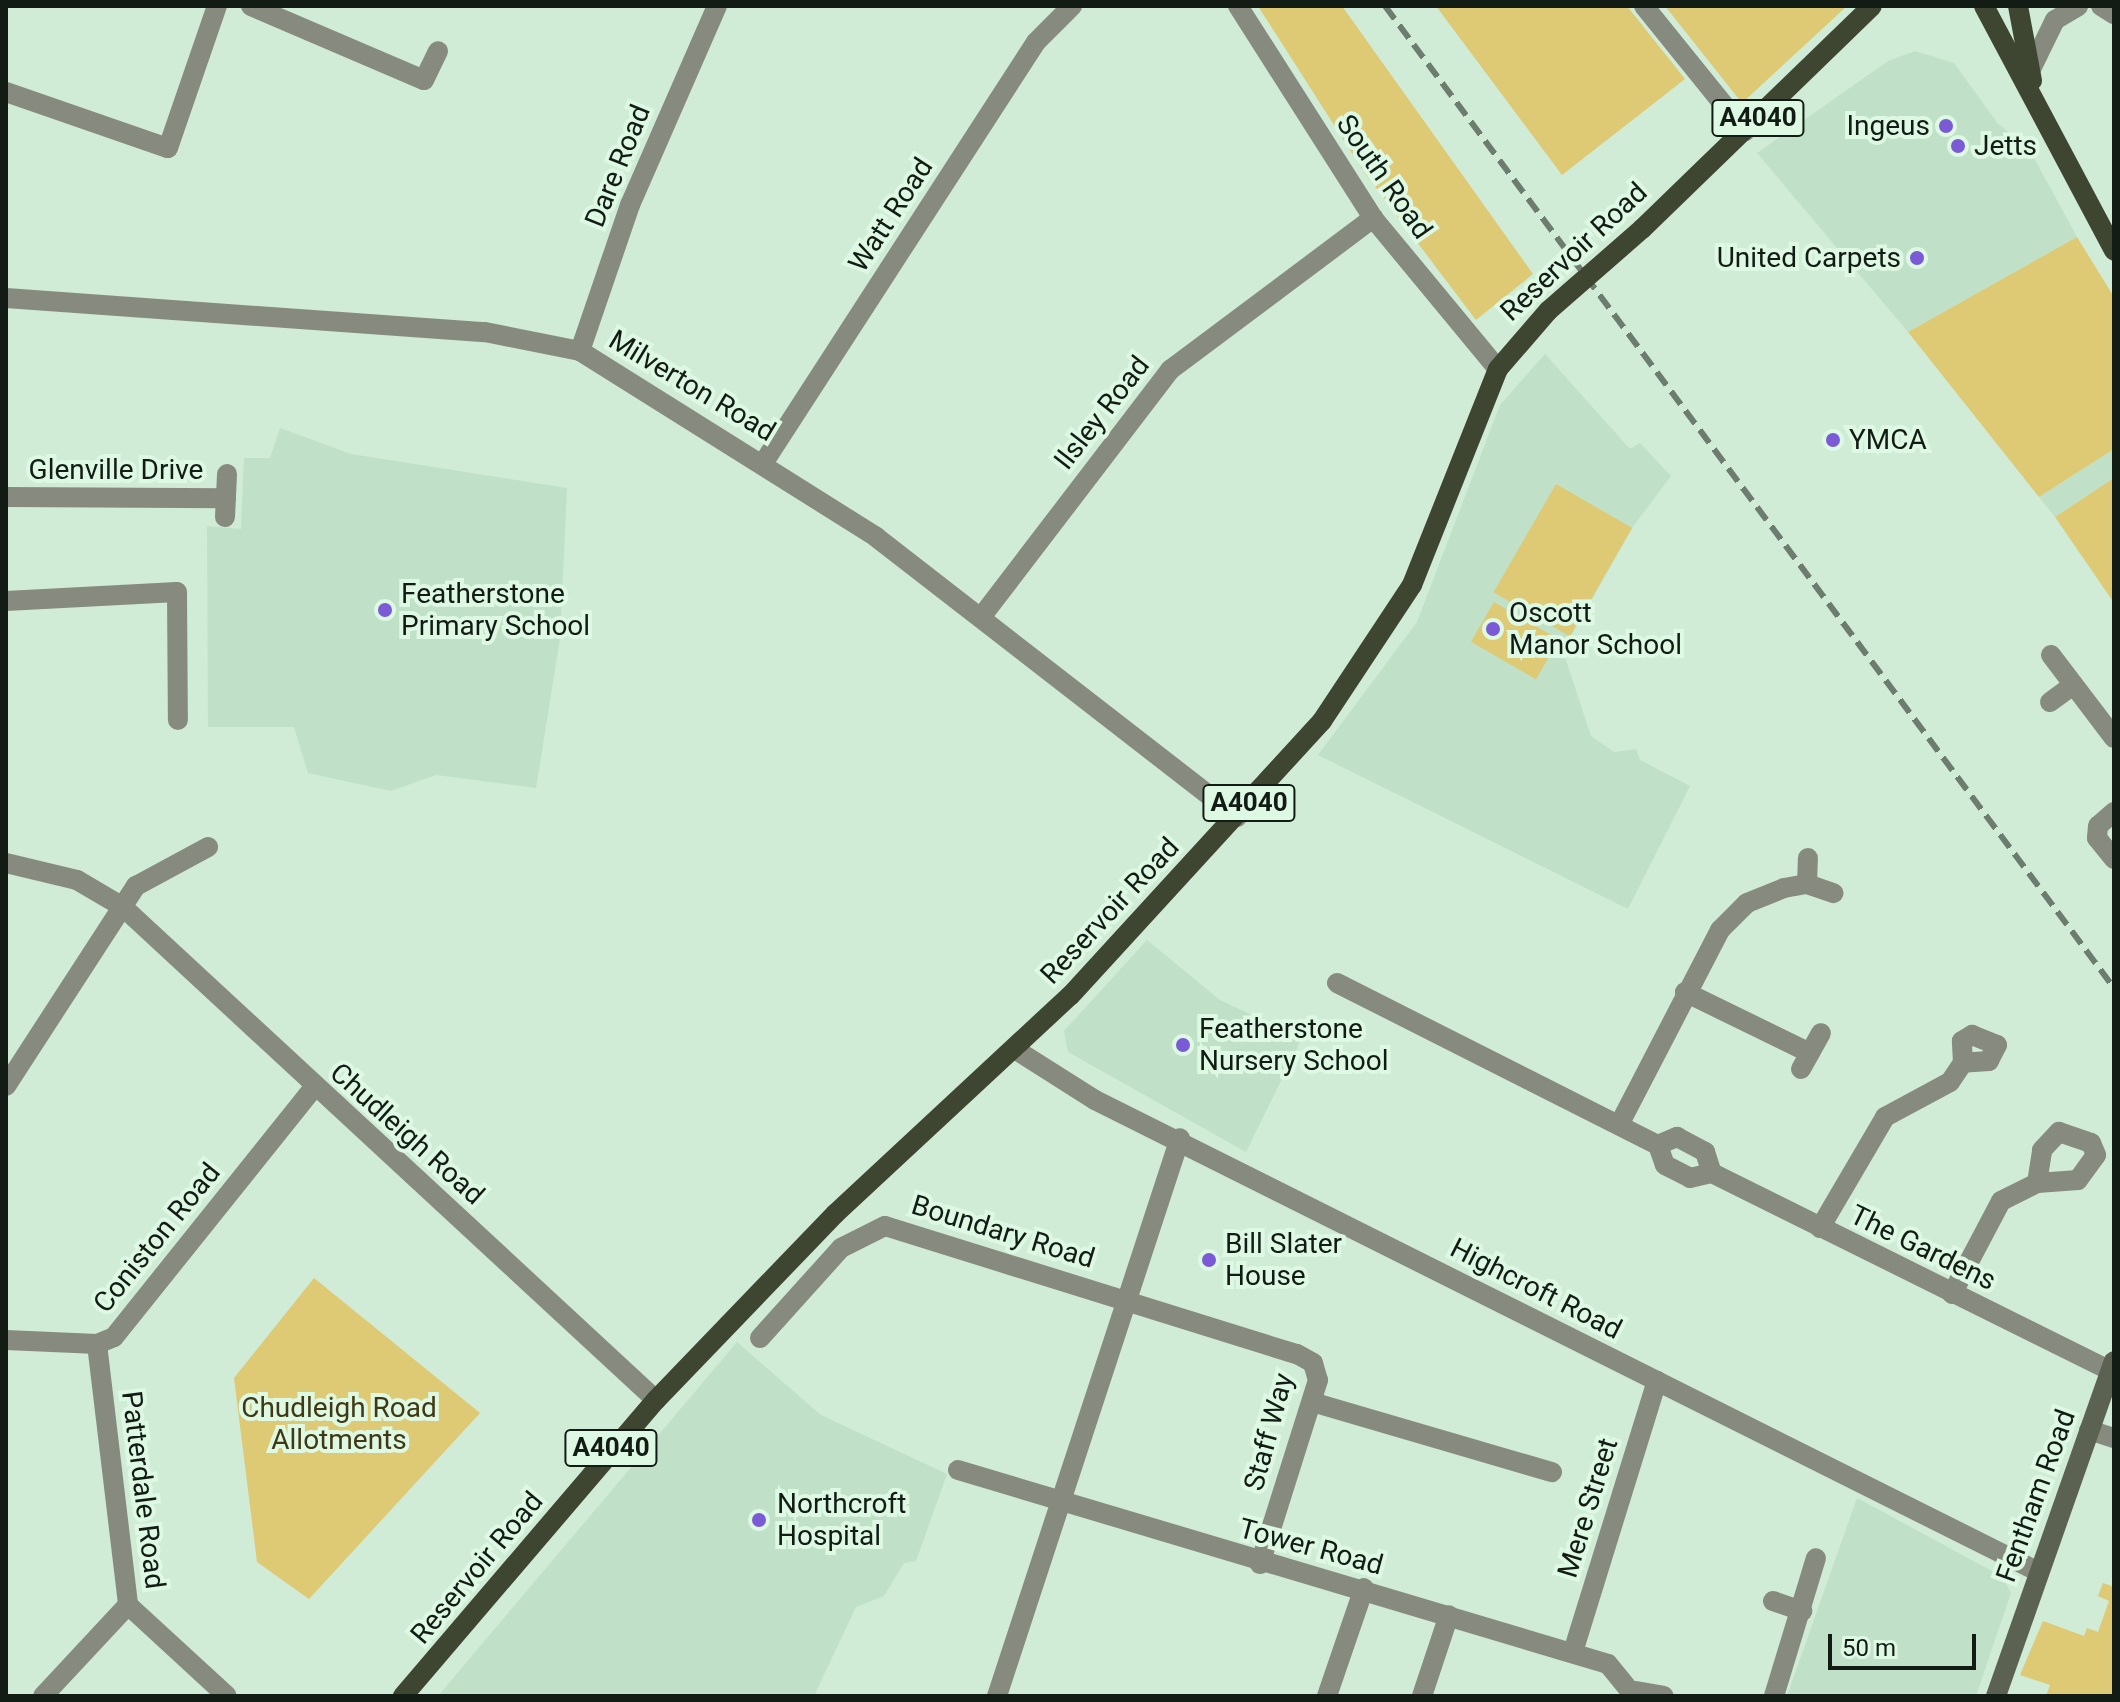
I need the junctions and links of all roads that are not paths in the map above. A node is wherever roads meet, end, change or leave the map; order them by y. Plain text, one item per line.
1 (217, 6) edge
2 (251, 6) edge
3 (717, 6) edge
4 (1072, 6) edge
5 (1238, 6) edge
6 (1644, 6) edge
7 (1872, 6) edge
8 (1984, 6) edge
9 (2018, 6) edge
10 (2078, 6) edge
11 (2101, 6) edge
12 (2114, 14) edge
13 (438, 51) dead end
14 (2029, 73) junction
15 (6, 92) edge
16 (1745, 131) junction
17 (2055, 148) junction
18 (1373, 218) junction
19 (2114, 251) edge
20 (6, 298) edge
21 (580, 351) junction
22 (1498, 369) junction
23 (764, 462) junction
24 (227, 474) dead end
25 (6, 497) edge
26 (6, 601) edge
27 (982, 616) junction
28 (2051, 655) dead end
29 (2073, 685) junction
30 (2050, 702) dead end
31 (178, 720) dead end
32 (2114, 738) edge
33 (2114, 812) edge
34 (1237, 817) junction
35 (208, 847) dead end
36 (1808, 858) dead end
37 (2114, 859) edge
38 (6, 863) edge
39 (1807, 884) junction
40 (1833, 893) dead end
41 (123, 907) junction
42 (1337, 983) dead end
43 (1685, 992) junction
44 (1821, 1033) dead end
45 (1016, 1050) junction
46 (1963, 1063) dead end
47 (6, 1086) edge
48 (313, 1089) junction
49 (1619, 1125) junction
50 (1180, 1138) junction
51 (1658, 1145) junction
52 (1712, 1173) junction
53 (2037, 1183) dead end
54 (1820, 1228) junction
55 (1952, 1294) junction
56 (1128, 1301) junction
57 (760, 1338) dead end
58 (6, 1340) edge
59 (97, 1344) junction
60 (2112, 1366) edge
61 (1657, 1381) junction
62 (656, 1400) junction
63 (1312, 1402) junction
64 (2089, 1430) junction
65 (2114, 1438) edge
66 (958, 1470) dead end
67 (1552, 1472) dead end
68 (1063, 1502) junction
69 (1816, 1558) dead end
70 (1260, 1564) junction
71 (2035, 1570) junction
72 (1364, 1588) junction
73 (1773, 1601) dead end
74 (128, 1605) junction
75 (1802, 1611) junction
76 (1449, 1615) junction
77 (1573, 1652) junction
78 (1635, 1694) edge
79 (43, 1696) edge
80 (227, 1696) edge
81 (403, 1696) edge
82 (997, 1696) edge
83 (1327, 1696) edge
84 (1422, 1696) edge
85 (1664, 1696) edge
86 (1774, 1696) edge
87 (1996, 1696) edge

1 - 15 street
2 - 13 street
3 - 21 street, Dare Road
4 - 23 street, Watt Road
5 - 18 street, South Road
6 - 16 street
7 - 16 main road, Reservoir Road / A4040
8 - 17 main road
9 - 14 main road
10 - 14 street
11 - 12 street
14 - 17 main road
16 - 22 main road, Reservoir Road / A4040, bridge
17 - 19 main road
18 - 22 street, South Road
18 - 27 street, Ilsley Road
20 - 21 street, Milverton Road
21 - 23 street, Milverton Road
22 - 34 main road, Reservoir Road / A4040
23 - 27 street, Milverton Road
24 - 25 street, Glenville Drive
26 - 31 street
27 - 34 street, Milverton Road
28 - 29 street
29 - 30 street
29 - 32 street
33 - 37 street
34 - 45 main road, Reservoir Road / A4040
35 - 41 street
36 - 39 street
38 - 41 street, Chudleigh Road
39 - 40 street
39 - 43 street
41 - 47 street
41 - 48 street, Chudleigh Road
42 - 49 street, The Gardens
43 - 44 street
43 - 49 street
45 - 50 street, Highcroft Road
45 - 62 main road, Reservoir Road / A4040
46 - 54 street
48 - 59 street, Coniston Road
48 - 62 street, Chudleigh Road
49 - 51 street, The Gardens
50 - 56 street
50 - 61 street, Highcroft Road
51 - 52 street, The Gardens
51 - 52 street, The Gardens
52 - 54 street, The Gardens
53 - 55 street
54 - 55 street, The Gardens
55 - 60 street, The Gardens
56 - 57 street, Boundary Road
56 - 63 street, Staff Way
56 - 68 street
58 - 59 street, Coniston Road
59 - 74 street, Patterdale Road
60 - 64 street, Fentham Road
61 - 71 street, Highcroft Road
61 - 77 street, Mere Street
62 - 81 main road, Reservoir Road / A4040
63 - 67 street
63 - 70 street, Staff Way
64 - 65 street
64 - 71 street, Fentham Road
66 - 68 street, Tower Road
68 - 70 street, Tower Road
68 - 82 street
69 - 75 street
70 - 72 street, Tower Road
71 - 87 street, Fentham Road
72 - 76 street, Tower Road
72 - 83 street
73 - 75 street
74 - 79 street
74 - 80 street, Patterdale Road
75 - 86 street
76 - 77 street, Tower Road
76 - 84 street
77 - 78 street, Tower Road
78 - 85 street

